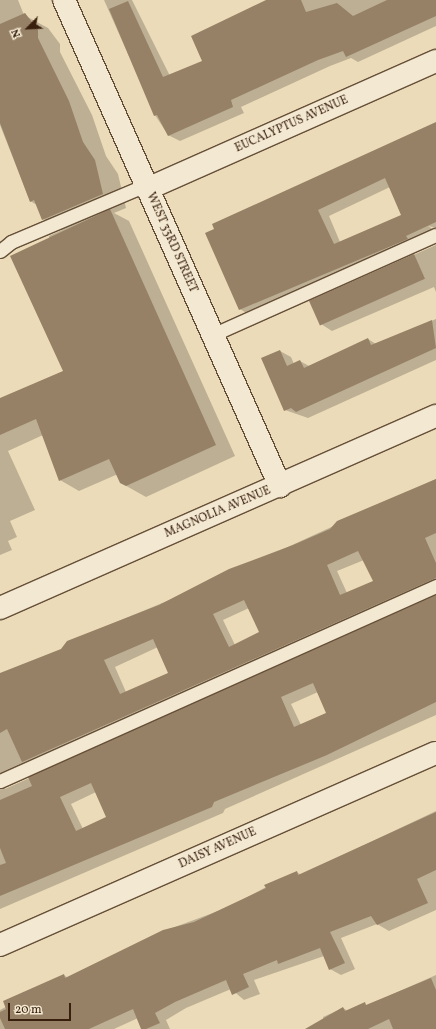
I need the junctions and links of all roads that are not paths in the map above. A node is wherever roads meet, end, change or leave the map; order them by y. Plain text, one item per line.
1 (64, 0) edge
2 (436, 61) edge
3 (146, 187) junction
4 (436, 235) edge
5 (0, 251) edge
6 (212, 335) junction
7 (436, 416) edge
8 (280, 486) junction
9 (436, 586) edge
10 (0, 608) edge
11 (436, 753) edge
12 (0, 782) edge
13 (0, 945) edge

1 - 3 street, WEST 33RD STREET
2 - 3 street, EUCALYPTUS AVENUE
3 - 5 lane
3 - 6 street, WEST 33RD STREET
4 - 6 lane
6 - 8 street, WEST 33RD STREET
7 - 8 street, MAGNOLIA AVENUE
8 - 10 street, MAGNOLIA AVENUE
9 - 12 lane
11 - 13 street, DAISY AVENUE

